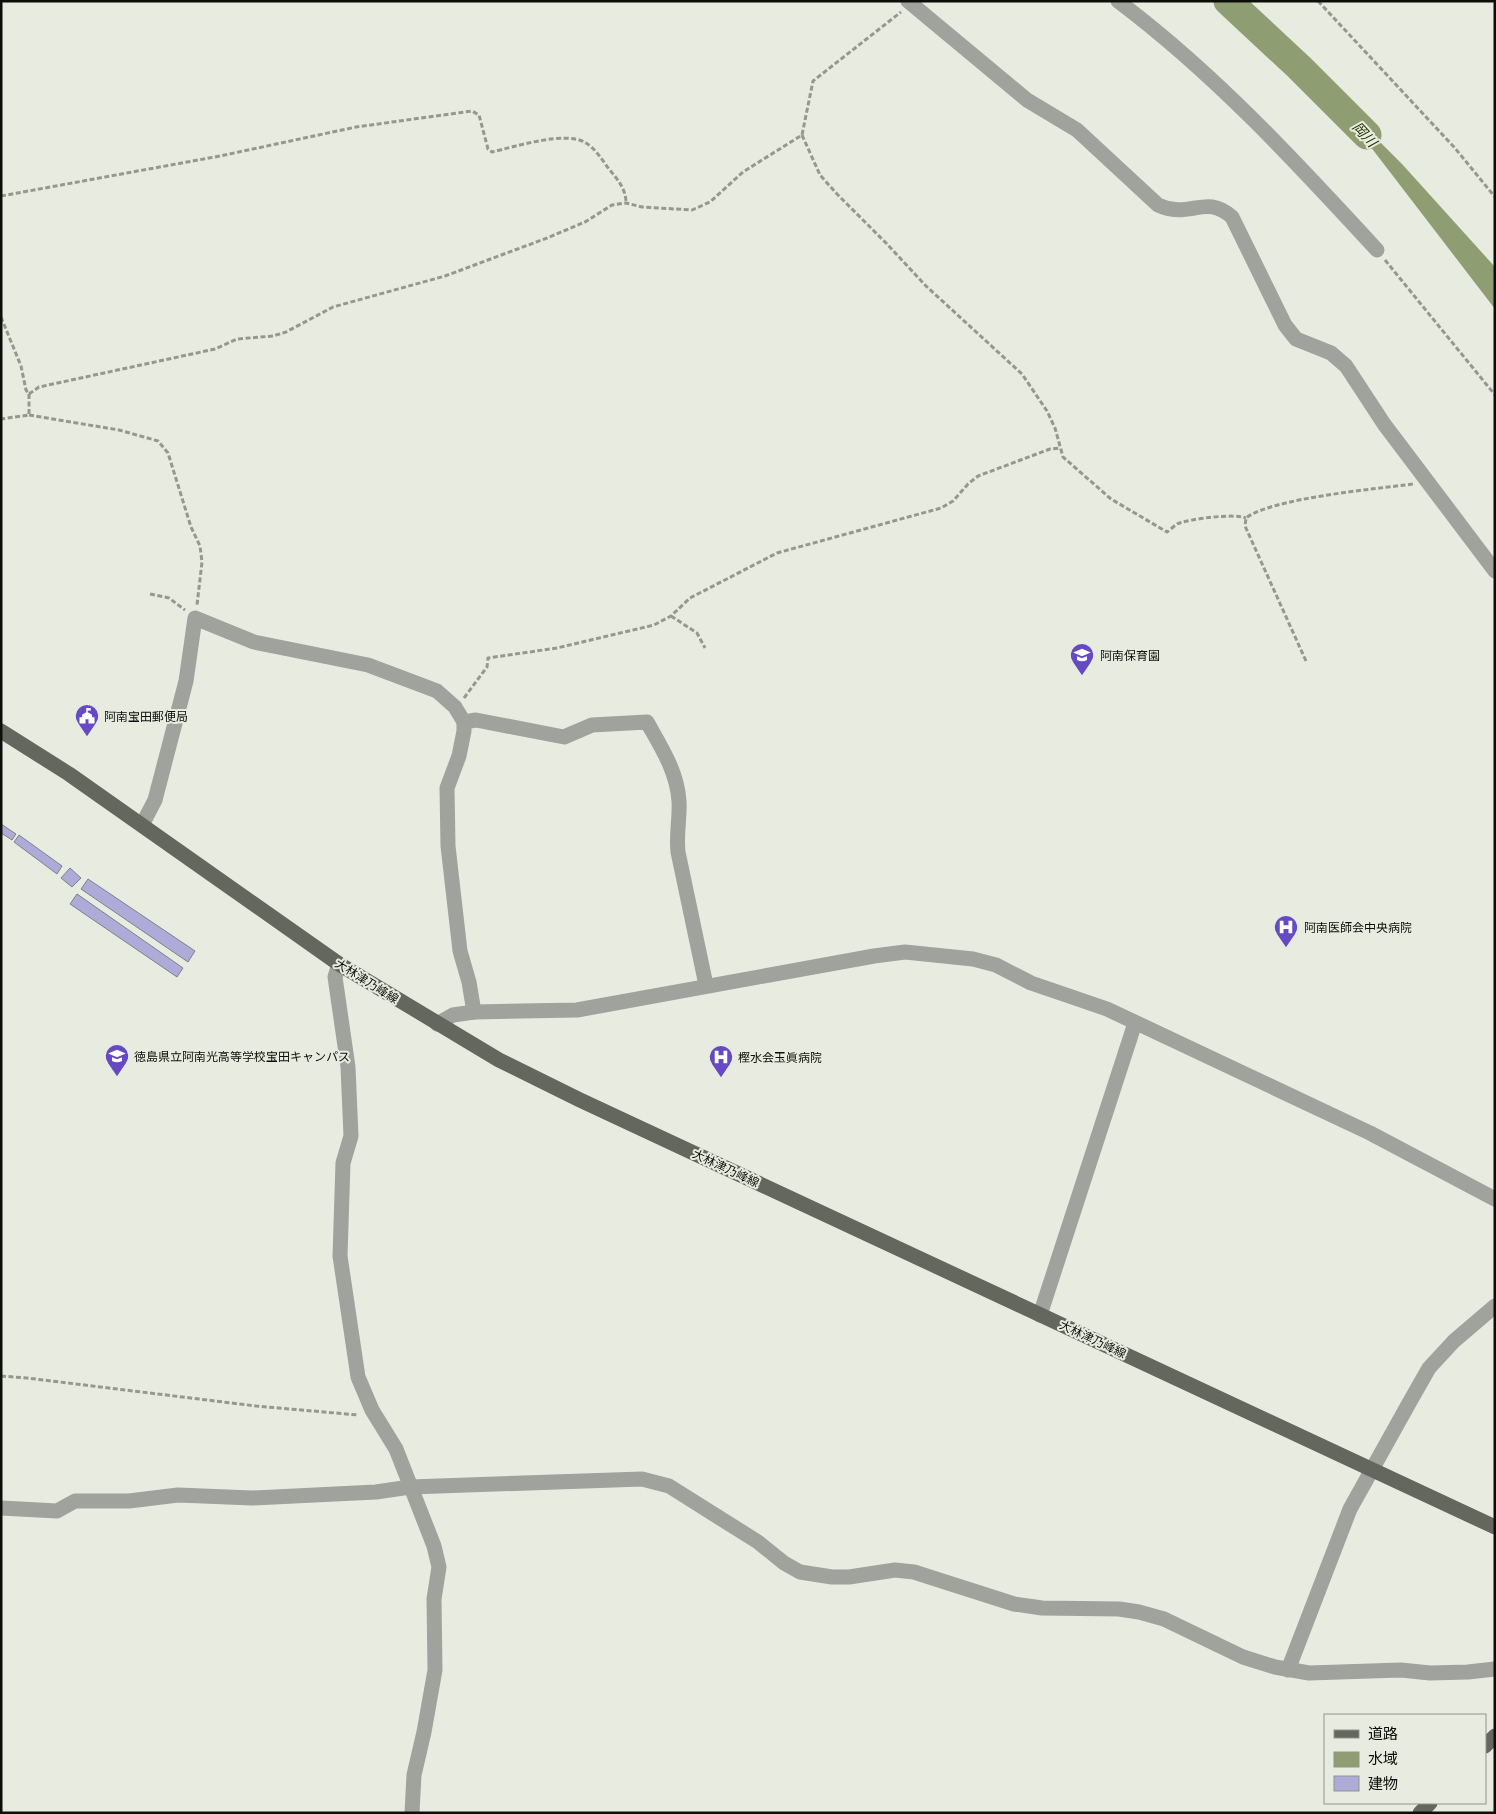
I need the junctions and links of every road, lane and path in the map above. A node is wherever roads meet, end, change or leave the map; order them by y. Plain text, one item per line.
1 (1118, 1) edge
2 (1318, 1) edge
3 (909, 3) edge
4 (802, 135) junction
5 (1, 196) edge
6 (1495, 197) edge
7 (626, 203) junction
8 (1377, 250) joint
9 (1, 318) edge
10 (30, 394) junction
11 (1495, 395) edge
12 (30, 415) junction
13 (1, 419) edge
14 (1060, 448) junction
15 (1424, 478) junction
16 (1246, 518) junction
17 (1495, 571) edge
18 (150, 594) dead end
19 (671, 616) junction
20 (195, 618) junction
21 (705, 648) dead end
22 (1306, 662) dead end
23 (455, 707) junction
24 (464, 722) junction
25 (1, 731) edge
26 (142, 825) junction
27 (339, 964) junction
28 (706, 985) junction
29 (474, 1012) junction
30 (1135, 1023) junction
31 (437, 1024) junction
32 (1495, 1199) edge
33 (1495, 1306) edge
34 (1040, 1314) junction
35 (1, 1376) edge
36 (372, 1410) junction
37 (1373, 1470) junction
38 (410, 1487) junction
39 (1, 1508) edge
40 (1495, 1527) edge
41 (1495, 1669) edge
42 (1288, 1670) junction
43 (1495, 1736) edge
44 (1486, 1745) edge
45 (1429, 1804) edge
46 (412, 1813) edge
47 (1420, 1813) edge

1 - 8 street
2 - 6 path
3 - 4 path
3 - 15 street
4 - 7 path
4 - 14 path
5 - 7 path
7 - 10 path
8 - 11 path
9 - 10 path
10 - 12 path
12 - 13 path
12 - 20 path
14 - 16 path
14 - 19 path
15 - 16 path
15 - 17 street
16 - 22 path
18 - 20 path
19 - 21 path
19 - 23 path
20 - 23 street
20 - 26 street
23 - 24 street
24 - 28 street
24 - 29 street
25 - 26 main road, 大林津乃峰線
26 - 27 main road, 大林津乃峰線
27 - 31 main road, 大林津乃峰線
27 - 36 street
28 - 29 street
28 - 30 street
29 - 31 street
30 - 32 street
30 - 34 street
31 - 34 main road, 大林津乃峰線
33 - 37 street
34 - 37 main road, 大林津乃峰線
35 - 36 path
36 - 38 street
37 - 40 main road, 大林津乃峰線
37 - 42 street
38 - 39 street
38 - 42 street
38 - 46 street
41 - 42 street
43 - 44 main road
45 - 47 main road

